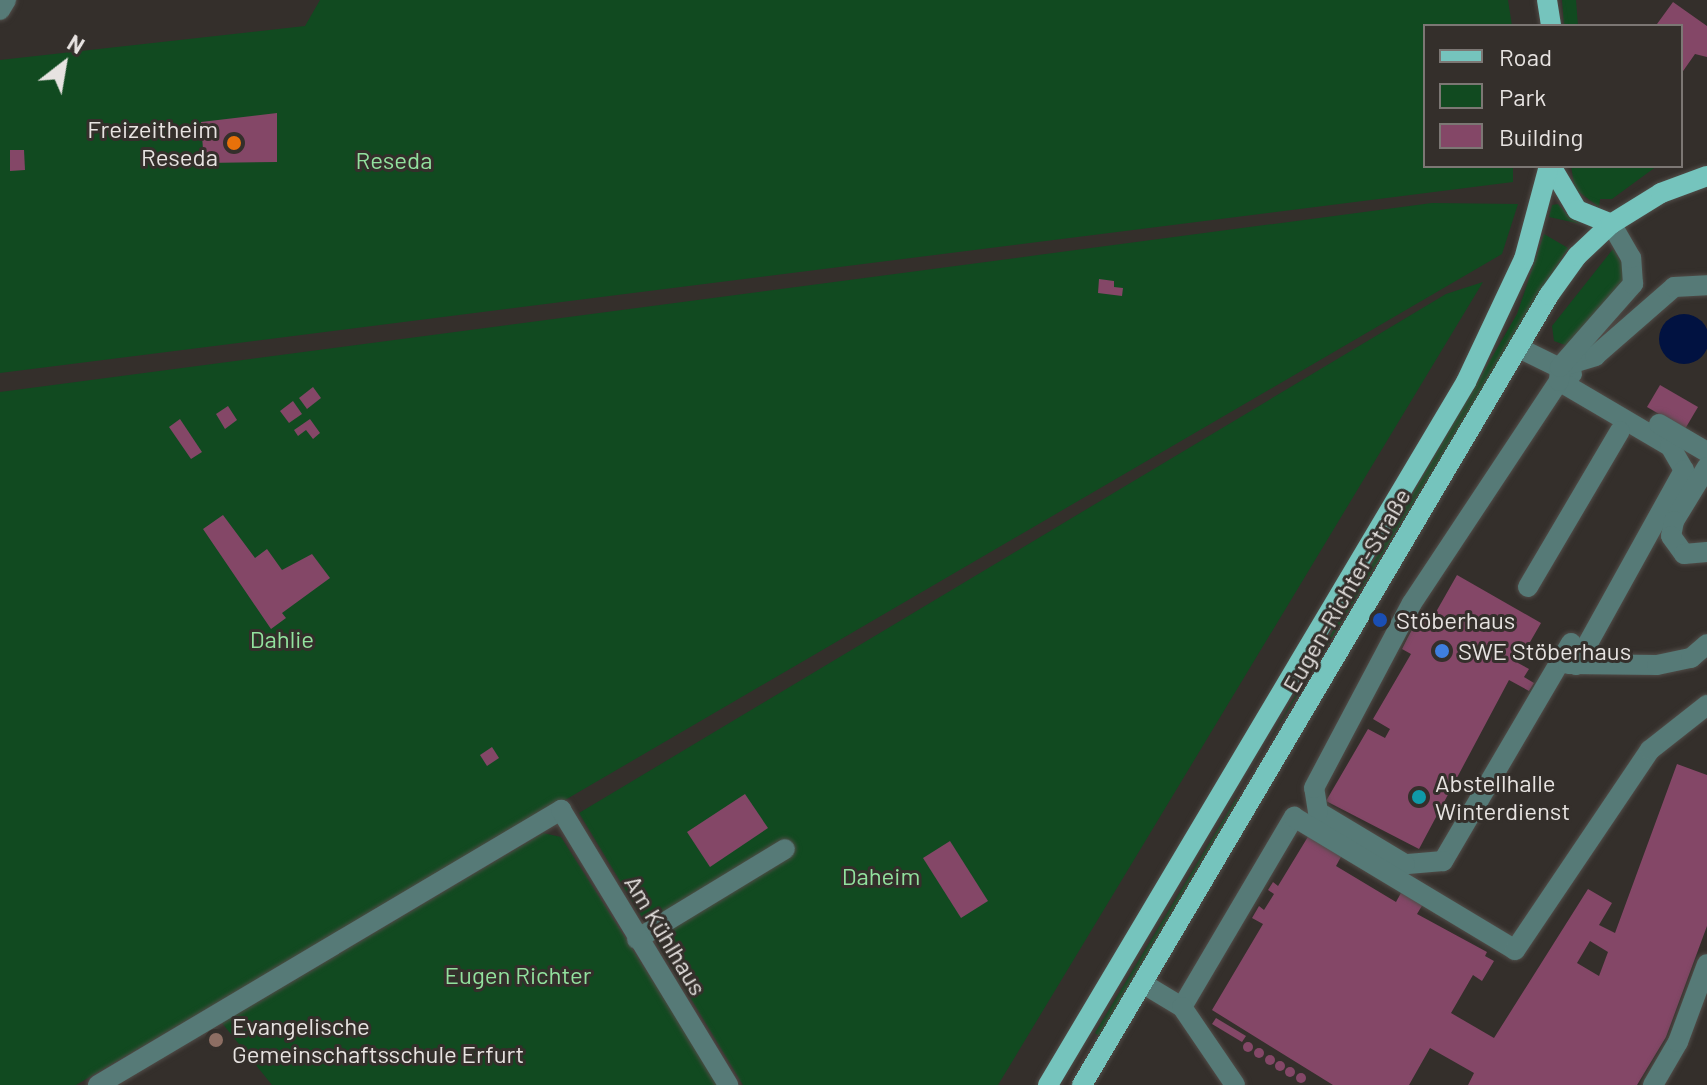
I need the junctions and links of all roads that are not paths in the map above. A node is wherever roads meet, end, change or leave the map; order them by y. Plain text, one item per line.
1 (6, 0) edge
2 (1547, 0) edge
3 (0, 10) edge
4 (1551, 24) edge
5 (1549, 168) edge
6 (1551, 168) edge
7 (1707, 176) edge
8 (1611, 224) junction
9 (1707, 285) edge
10 (1519, 348) junction
11 (1560, 374) junction
12 (1620, 431) dead end
13 (1707, 452) edge
14 (1707, 467) edge
15 (1707, 552) edge
16 (1528, 587) dead end
17 (1571, 643) dead end
18 (1707, 644) edge
19 (1568, 664) junction
20 (1707, 705) edge
21 (785, 849) dead end
22 (637, 939) junction
23 (1707, 964) edge
24 (1142, 983) junction
25 (1182, 1007) junction
26 (98, 1085) edge
27 (728, 1085) edge
28 (1048, 1085) edge
29 (1082, 1085) edge
30 (1235, 1085) edge
31 (1653, 1085) edge

1 - 3 street
2 - 4 main road
5 - 28 main road, Eugen-Richter-Straße
6 - 8 main road
7 - 8 main road, Eugen-Richter-Straße
8 - 10 main road, Eugen-Richter-Straße
8 - 11 street
9 - 11 street
10 - 11 street
10 - 24 main road, Eugen-Richter-Straße
11 - 13 street
11 - 19 street
11 - 19 street
12 - 16 street
14 - 15 street
17 - 19 street
18 - 19 street
20 - 25 street
21 - 22 street
22 - 26 street, Am Kühlhaus
22 - 27 street, Am Kühlhaus
23 - 31 street
24 - 25 street
24 - 29 main road, Eugen-Richter-Straße
25 - 30 street

